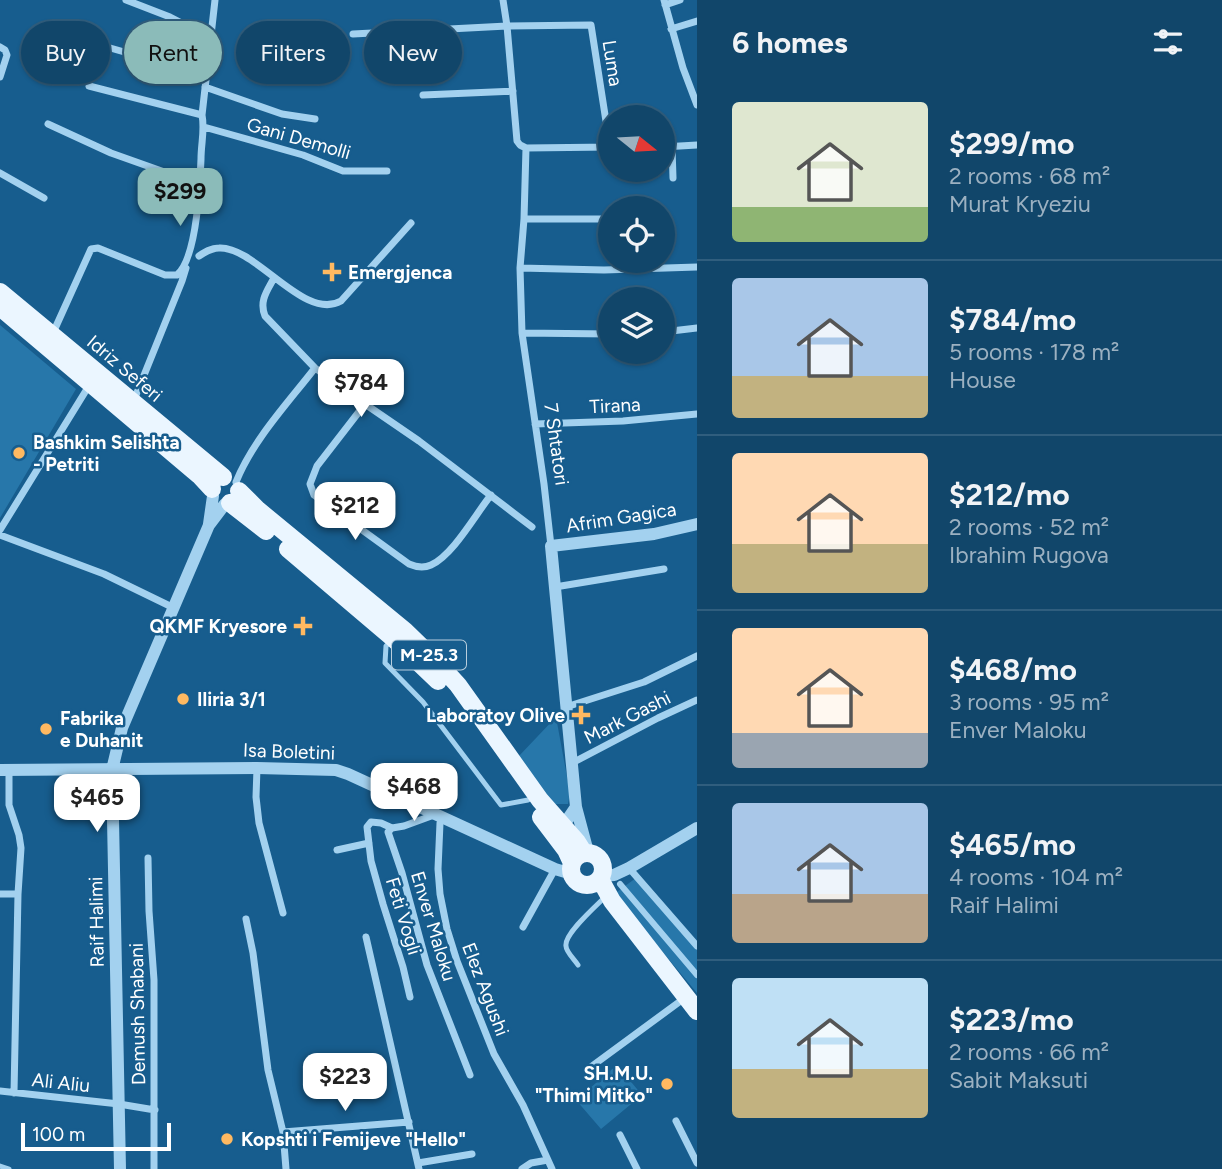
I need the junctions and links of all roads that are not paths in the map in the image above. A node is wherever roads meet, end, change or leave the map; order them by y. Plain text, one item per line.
1 (126, 0) edge
2 (215, 0) edge
3 (503, 0) edge
4 (680, 0) edge
5 (664, 2) edge
6 (178, 21) edge
7 (213, 21) edge
8 (697, 21) edge
9 (507, 26) junction
10 (671, 29) junction
11 (353, 34) dead end
12 (0, 47) edge
13 (0, 76) edge
14 (205, 84) edge
15 (89, 86) dead end
16 (205, 88) junction
17 (513, 91) junction
18 (423, 95) dead end
19 (697, 103) edge
20 (604, 105) edge
21 (202, 115) junction
22 (315, 119) dead end
23 (48, 124) dead end
24 (204, 127) junction
25 (697, 145) edge
26 (598, 147) edge
27 (676, 147) edge
28 (526, 148) junction
29 (387, 171) dead end
30 (0, 173) edge
31 (201, 185) junction
32 (44, 198) dead end
33 (524, 219) junction
34 (598, 219) edge
35 (411, 223) dead end
36 (190, 250) junction
37 (199, 256) dead end
38 (697, 267) edge
39 (520, 268) junction
40 (274, 278) junction
41 (0, 292) edge
42 (0, 307) edge
43 (697, 328) edge
44 (675, 331) edge
45 (522, 333) junction
46 (598, 334) edge
47 (52, 335) junction
48 (315, 368) junction
49 (90, 383) junction
50 (133, 402) junction
51 (365, 404) junction
52 (697, 414) edge
53 (536, 424) junction
54 (228, 487) junction
55 (491, 495) junction
56 (697, 524) edge
57 (532, 527) dead end
58 (0, 533) edge
59 (551, 547) junction
60 (664, 569) dead end
61 (555, 587) junction
62 (174, 608) junction
63 (394, 639) junction
64 (697, 656) edge
65 (697, 700) edge
66 (566, 707) junction
67 (572, 763) junction
68 (257, 768) junction
69 (5, 770) edge
70 (112, 770) junction
71 (528, 800) junction
72 (576, 807) junction
73 (439, 817) junction
74 (563, 826) junction
75 (392, 828) junction
76 (697, 828) edge
77 (369, 843) junction
78 (337, 850) dead end
79 (148, 858) dead end
80 (576, 866) junction
81 (629, 868) junction
82 (601, 877) junction
83 (620, 884) dead end
84 (0, 894) edge
85 (18, 894) junction
86 (608, 899) junction
87 (283, 913) dead end
88 (246, 919) dead end
89 (523, 927) dead end
90 (366, 937) dead end
91 (697, 946) edge
92 (578, 965) dead end
93 (697, 975) edge
94 (410, 997) dead end
95 (691, 1004) edge
96 (588, 1069) dead end
97 (470, 1075) dead end
98 (0, 1091) edge
99 (14, 1093) junction
100 (120, 1104) junction
101 (155, 1110) junction
102 (677, 1121) dead end
103 (410, 1122) junction
104 (282, 1132) junction
105 (620, 1135) dead end
106 (472, 1154) dead end
107 (548, 1160) junction
108 (697, 1163) edge
109 (0, 1166) edge
110 (419, 1166) edge
111 (9, 1169) edge
112 (120, 1169) edge
113 (154, 1169) edge
114 (286, 1169) edge
115 (522, 1169) edge
116 (552, 1169) edge
117 (637, 1169) edge

1 - 6 street
2 - 7 street
3 - 9 street, 7 Shtatori
4 - 5 street
5 - 10 street
8 - 10 street
9 - 11 street
9 - 17 street, 7 Shtatori
9 - 20 street, Luma
10 - 19 street
12 - 13 street
14 - 16 street
15 - 21 street
16 - 21 street
16 - 22 street
17 - 18 street
17 - 28 street, 7 Shtatori
21 - 24 street
23 - 31 street
24 - 29 street, Gani Demolli
24 - 31 street
25 - 27 street
26 - 28 street
28 - 33 street, 7 Shtatori
30 - 32 street
31 - 36 street
33 - 34 street
33 - 39 street, 7 Shtatori
35 - 40 street
36 - 47 street
36 - 50 street
37 - 40 street
38 - 39 street
39 - 45 street, 7 Shtatori
40 - 48 street
41 - 47 main road, Idriz Seferi / M-25.3
42 - 49 main road, Idriz Seferi / M-25.3
43 - 44 street
45 - 46 street
45 - 53 street, 7 Shtatori
47 - 50 main road, Idriz Seferi / M-25.3
48 - 51 street
48 - 54 street
49 - 54 main road, Idriz Seferi / M-25.3
49 - 58 street
50 - 54 main road, Idriz Seferi / M-25.3
51 - 55 street
51 - 55 street
52 - 53 street, Tirana
53 - 59 street, 7 Shtatori
54 - 62 street, Raif Halimi
54 - 63 main road, M-25.3
54 - 74 main road, M-25.3
55 - 57 street
56 - 59 street, Afrim Gagica
58 - 62 street
59 - 61 street, 7 Shtatori
60 - 61 street
61 - 66 street, 7 Shtatori
62 - 70 street, Raif Halimi
63 - 71 main road, M-25.3
63 - 71 lane
64 - 66 street
65 - 67 street, Mark Gashi
66 - 67 street, 7 Shtatori
67 - 72 street, 7 Shtatori
68 - 70 street, Isa Boletini
68 - 73 street, Isa Boletini
68 - 87 street
69 - 70 street, Isa Boletini
69 - 85 street
70 - 100 street, Raif Halimi
71 - 80 main road, M-25.3
72 - 74 street
72 - 80 street, 7 Shtatori
73 - 75 street
73 - 80 street, Isa Boletini
73 - 107 street, Elez Agushi
74 - 80 main road, M-25.3
75 - 77 street
75 - 97 street, Enver Maloku
76 - 81 street
77 - 78 street
77 - 94 street, Feti Vogli
79 - 101 street, Demush Shabani
80 - 82 main road
80 - 82 main road, M-25.3
80 - 86 main road, M-25.3
80 - 89 street
81 - 82 street
81 - 91 street
82 - 86 main road, M-25.3
83 - 93 street
84 - 85 street
85 - 99 street
86 - 92 lane
86 - 95 main road, M-25.3
88 - 104 street
90 - 103 street
95 - 96 street
98 - 99 street, Ali Aliu
99 - 100 street, Ali Aliu
100 - 101 street, Ali Aliu
100 - 112 street, Raif Halimi
101 - 113 street, Demush Shabani
102 - 108 street
103 - 104 street
103 - 110 street
104 - 114 street
105 - 117 street
106 - 110 street
107 - 115 street
107 - 116 street, Elez Agushi
109 - 111 lane

